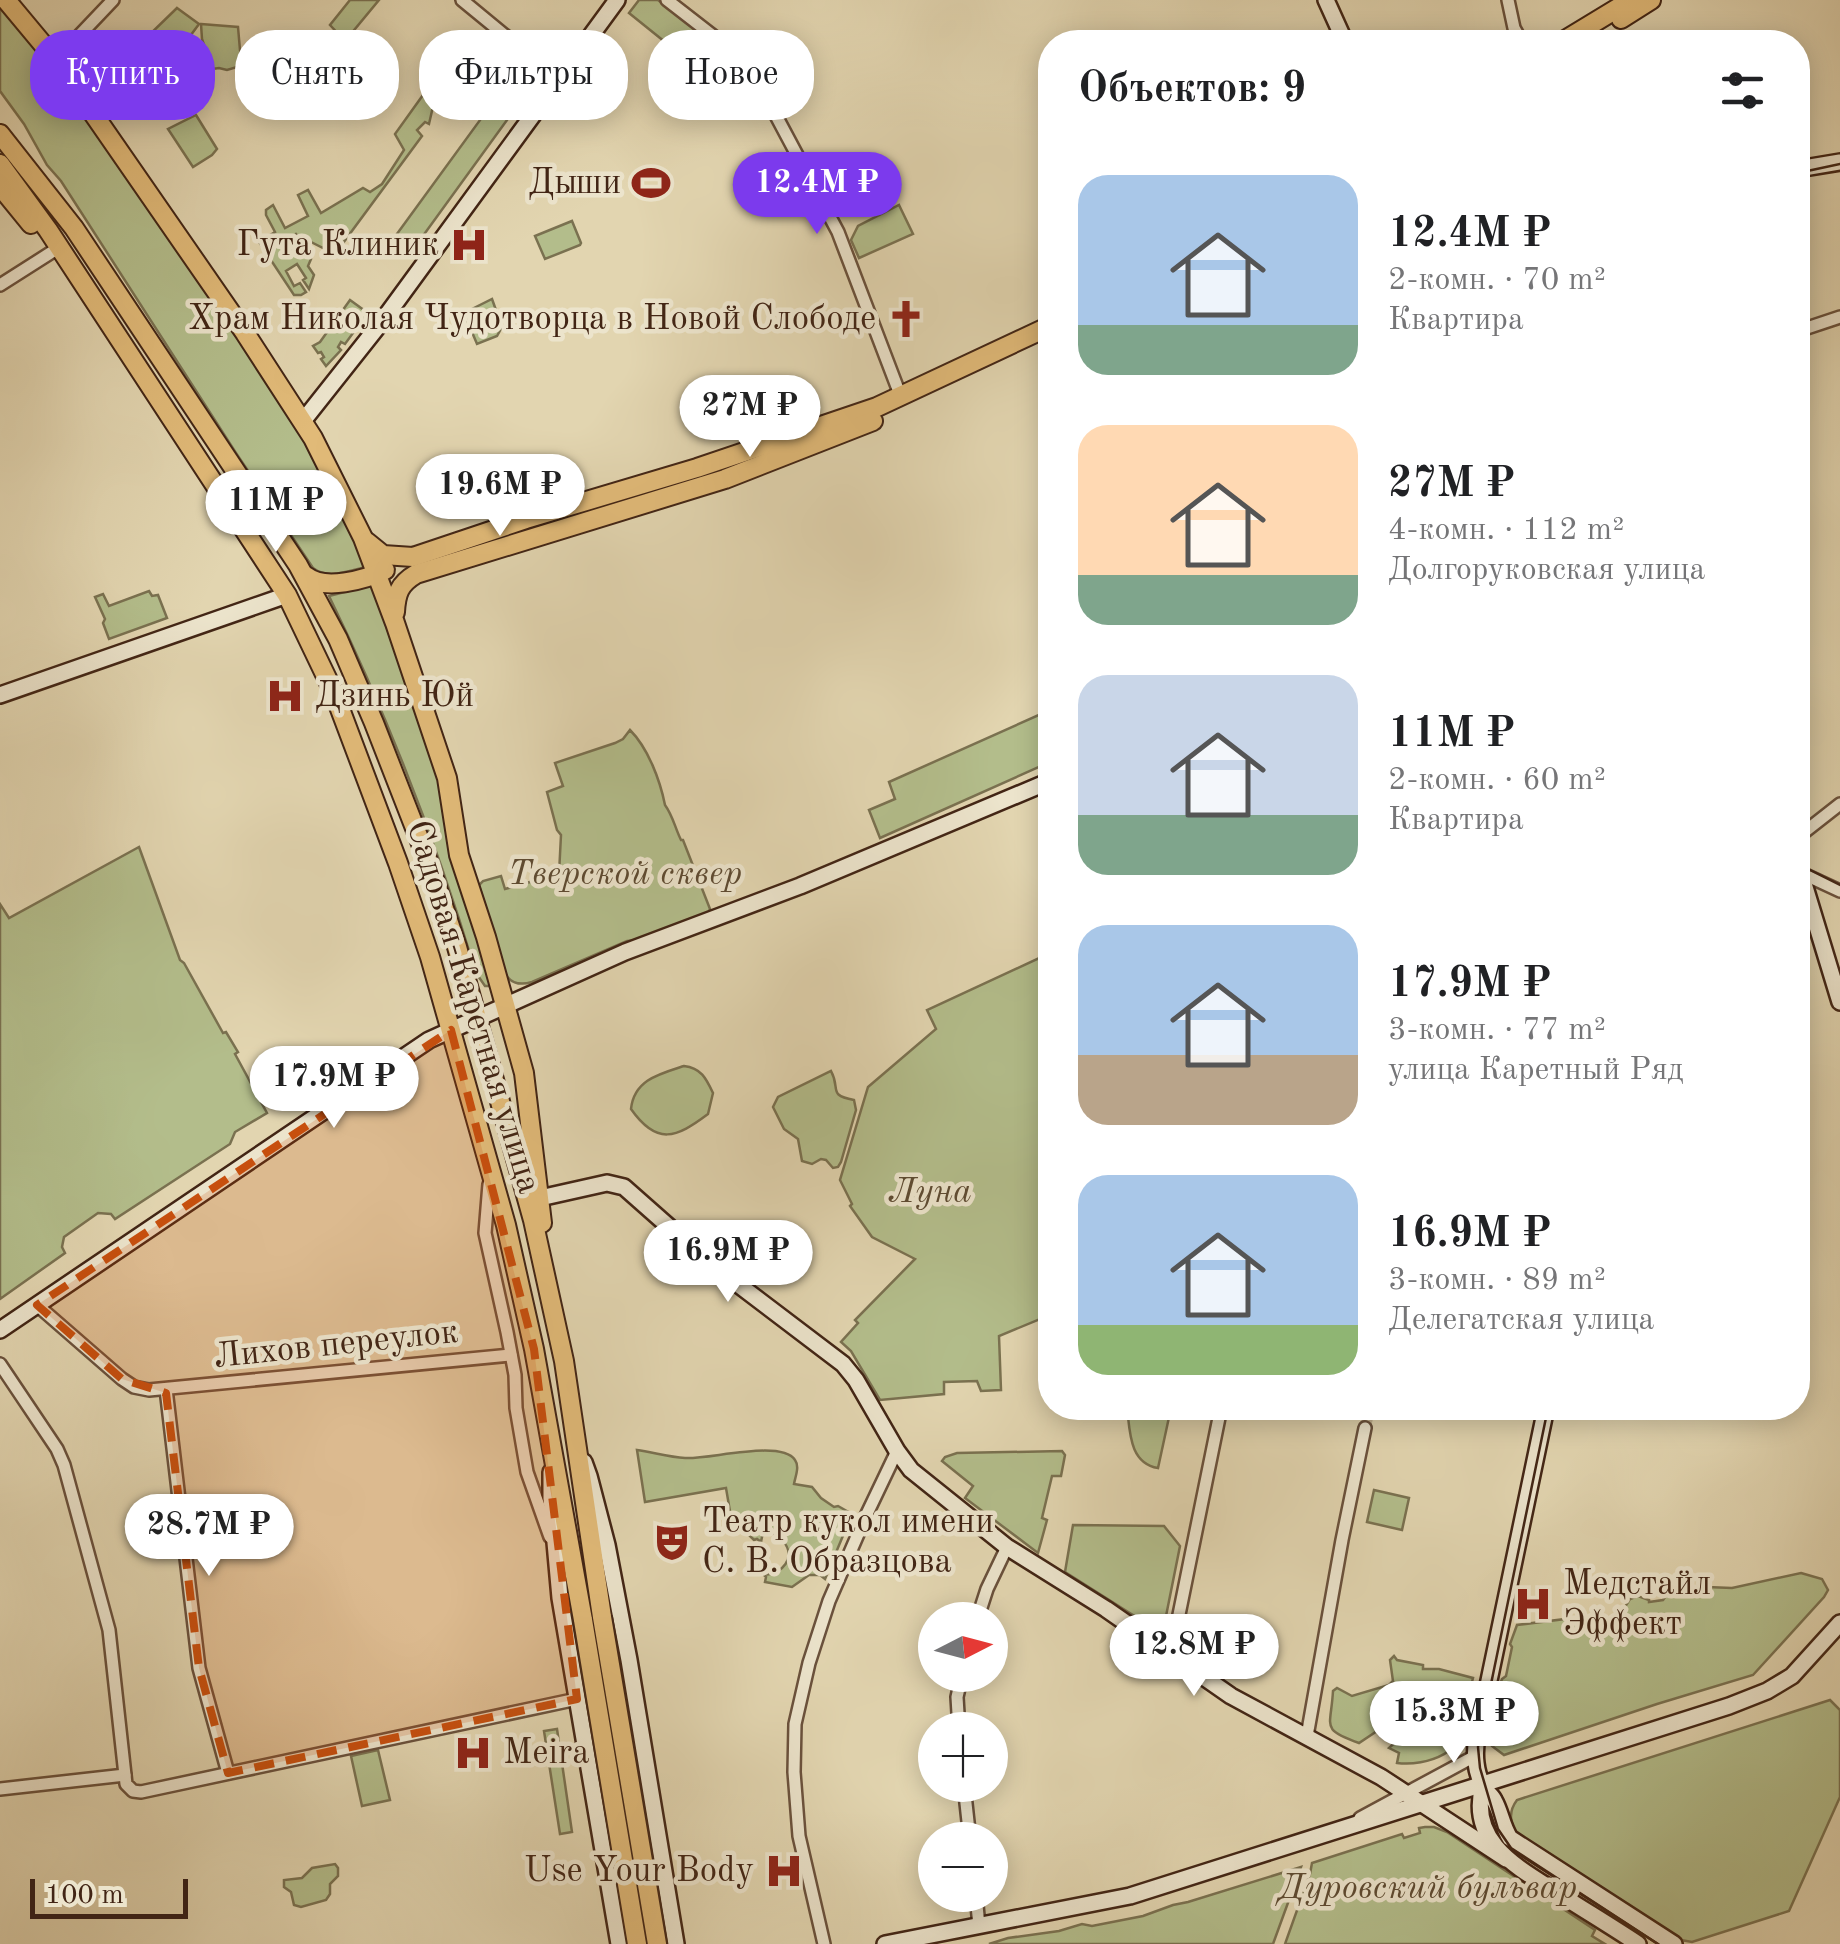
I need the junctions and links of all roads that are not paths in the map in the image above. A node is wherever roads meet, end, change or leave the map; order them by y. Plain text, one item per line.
1 (6, 0) edge
2 (113, 0) edge
3 (462, 0) edge
4 (617, 0) edge
5 (668, 0) edge
6 (1326, 0) edge
7 (1508, 0) edge
8 (1631, 0) edge
9 (1651, 0) edge
10 (31, 30) edge
11 (84, 30) edge
12 (498, 30) edge
13 (595, 30) edge
14 (1340, 30) edge
15 (1515, 30) edge
16 (1582, 30) edge
17 (1602, 30) edge
18 (98, 120) edge
19 (528, 120) edge
20 (0, 134) edge
21 (1840, 162) edge
22 (0, 164) edge
23 (1810, 167) edge
24 (0, 186) edge
25 (54, 250) junction
26 (80, 279) junction
27 (0, 285) edge
28 (1840, 316) edge
29 (1810, 327) edge
30 (1038, 332) edge
31 (1038, 344) edge
32 (900, 397) junction
33 (303, 421) junction
34 (722, 470) junction
35 (268, 519) junction
36 (526, 519) junction
37 (246, 532) junction
38 (363, 538) junction
39 (532, 539) junction
40 (414, 566) junction
41 (378, 574) junction
42 (307, 581) junction
43 (286, 595) junction
44 (396, 623) junction
45 (338, 639) junction
46 (315, 650) junction
47 (0, 695) edge
48 (1038, 786) edge
49 (1840, 804) edge
50 (1810, 828) edge
51 (1810, 875) edge
52 (1839, 889) edge
53 (1810, 907) edge
54 (1840, 1002) edge
55 (505, 1005) junction
56 (477, 1017) junction
57 (451, 1030) junction
58 (490, 1165) junction
59 (540, 1198) junction
60 (548, 1288) junction
61 (37, 1306) junction
62 (0, 1330) edge
63 (511, 1354) junction
64 (0, 1364) edge
65 (166, 1390) junction
66 (1220, 1420) edge
67 (1543, 1420) edge
68 (1365, 1428) tunnel mouth
69 (578, 1448) junction
70 (897, 1451) junction
71 (552, 1453) junction
72 (1007, 1546) junction
73 (556, 1555) junction
74 (983, 1602) edge
75 (1840, 1624) edge
76 (1171, 1654) junction
77 (577, 1699) junction
78 (1307, 1736) junction
79 (1475, 1756) junction
80 (228, 1773) junction
81 (125, 1775) junction
82 (1483, 1786) junction
83 (0, 1789) edge
84 (1406, 1794) junction
85 (1423, 1805) junction
86 (1341, 1828) junction
87 (1506, 1859) junction
88 (670, 1904) junction
89 (613, 1911) junction
90 (978, 1912) edge
91 (979, 1926) junction
92 (619, 1944) edge
93 (637, 1944) edge
94 (657, 1944) edge
95 (676, 1944) edge
96 (824, 1944) edge
97 (885, 1944) edge
98 (1638, 1944) edge
99 (1674, 1944) edge

1 - 10 main road
2 - 11 street
3 - 12 street
4 - 13 main road
5 - 32 street
6 - 14 main road
7 - 15 street
8 - 16 main road
9 - 17 main road
18 - 33 main road
19 - 33 main road
20 - 35 main road, Садовая-Каретная улица
21 - 23 main road
22 - 26 main road
24 - 25 main road
25 - 26 main road
25 - 27 street
26 - 37 main road, Садовая-Каретная улица
28 - 29 street
30 - 32 main road
31 - 34 main road
32 - 34 main road
33 - 38 main road
34 - 36 main road
34 - 39 main road
35 - 37 main road
35 - 42 main road, Садовая-Каретная улица
36 - 39 street
36 - 40 main road
37 - 43 main road, Садовая-Каретная улица
38 - 40 main road
38 - 41 main road
39 - 40 main road
40 - 41 main road
40 - 44 main road
41 - 42 main road
41 - 44 main road
42 - 43 street
42 - 45 main road, Садовая-Каретная улица
43 - 46 main road, Садовая-Каретная улица
43 - 47 main road
44 - 55 main road, Садовая-Каретная улица
45 - 46 main road
45 - 56 main road, Садовая-Каретная улица
46 - 57 main road, Садовая-Каретная улица
48 - 55 main road
49 - 50 street
51 - 52 street
53 - 54 main road
55 - 56 main road
55 - 59 main road, Садовая-Каретная улица
56 - 57 main road
56 - 60 main road, Садовая-Каретная улица
57 - 58 main road, Садовая-Каретная улица
57 - 61 main road
58 - 63 street
58 - 71 main road, Садовая-Каретная улица
59 - 60 main road, Садовая-Каретная улица
59 - 70 main road
60 - 69 main road, Садовая-Каретная улица
61 - 62 main road
61 - 65 street
63 - 65 street, Лихов переулок
63 - 73 street
64 - 81 street
65 - 80 street
66 - 76 street
67 - 79 main road
68 - 78 street
69 - 88 main road
69 - 94 main road, Садовая-Каретная улица, bridge
70 - 72 main road
70 - 96 street
71 - 73 main road
71 - 93 main road, Садовая-Каретная улица, bridge
72 - 74 street
72 - 76 main road
73 - 77 main road
75 - 82 main road
76 - 78 main road
77 - 80 street
77 - 89 main road
78 - 84 main road
79 - 82 main road
79 - 84 street
80 - 81 street
81 - 83 street
82 - 85 main road
82 - 87 main road
82 - 99 main road
84 - 85 main road
84 - 86 street
85 - 86 main road
85 - 87 main road
86 - 91 main road
87 - 98 main road
88 - 89 main road
88 - 95 main road
89 - 92 main road
90 - 91 street
91 - 97 main road

